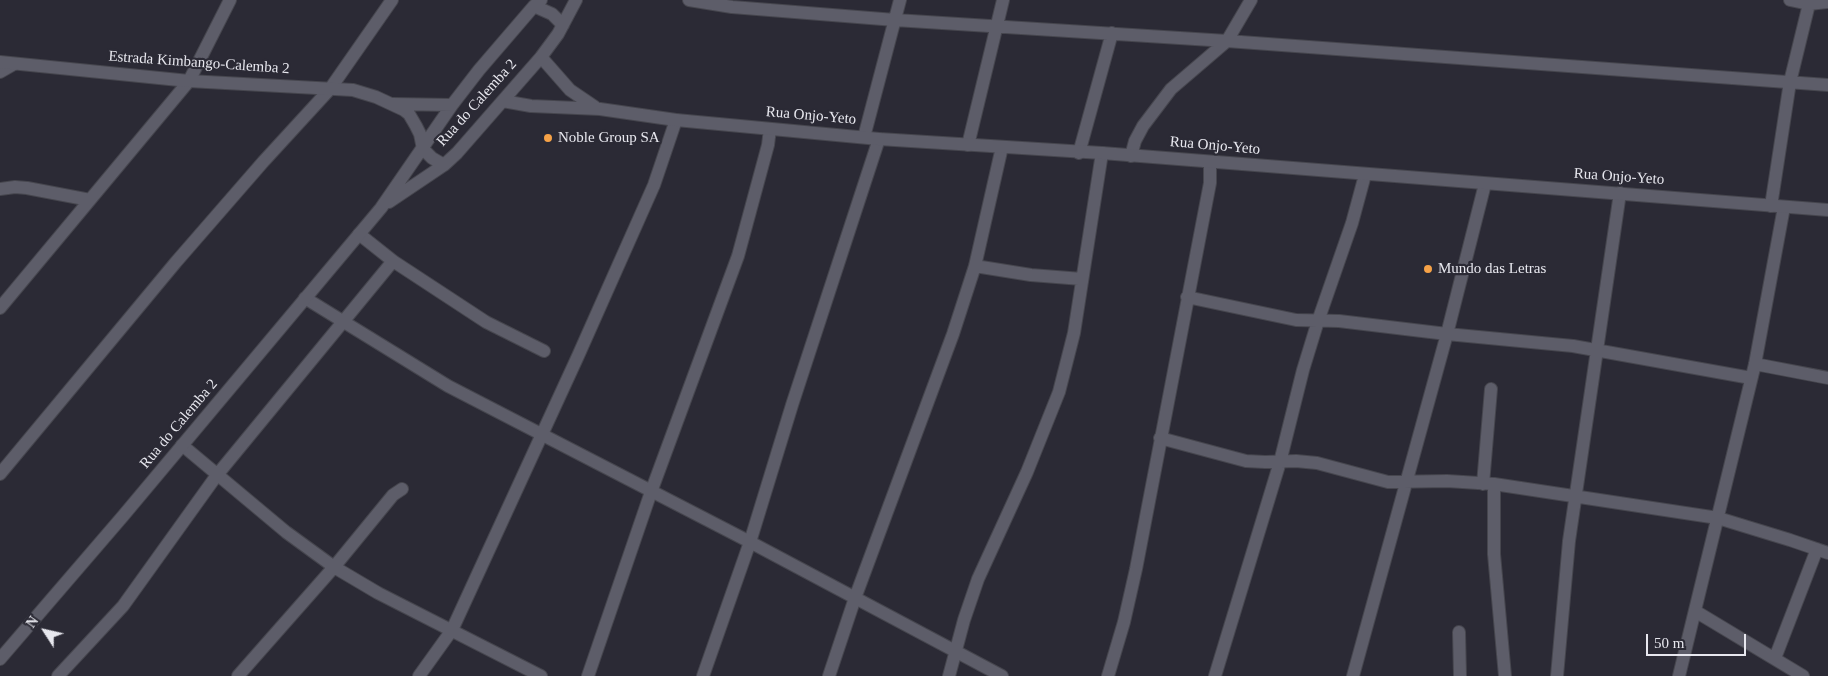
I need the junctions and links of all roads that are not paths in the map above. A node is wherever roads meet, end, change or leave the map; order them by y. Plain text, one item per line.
1 (230, 0) edge
2 (391, 0) edge
3 (576, 0) edge
4 (689, 0) edge
5 (900, 0) edge
6 (1003, 0) edge
7 (1251, 0) edge
8 (1790, 0) edge
9 (1828, 2) edge
10 (538, 3) edge
11 (1809, 4) junction
12 (895, 20) junction
13 (563, 25) junction
14 (996, 26) junction
15 (1112, 34) junction
16 (1227, 42) junction
17 (541, 57) junction
18 (0, 62) edge
19 (14, 64) junction
20 (0, 72) edge
21 (189, 81) junction
22 (1790, 82) junction
23 (1828, 85) edge
24 (330, 89) junction
25 (503, 101) junction
26 (393, 104) junction
27 (452, 105) junction
28 (600, 109) junction
29 (676, 120) junction
30 (770, 129) junction
31 (864, 137) junction
32 (879, 139) junction
33 (968, 145) junction
34 (1002, 147) junction
35 (423, 149) junction
36 (1079, 152) junction
37 (1102, 153) junction
38 (1131, 156) junction
39 (1210, 162) junction
40 (444, 164) junction
41 (1365, 175) junction
42 (1485, 184) junction
43 (0, 189) edge
44 (1620, 193) junction
45 (90, 200) junction
46 (1777, 207) junction
47 (381, 208) junction
48 (1828, 210) edge
49 (359, 234) junction
50 (393, 261) junction
51 (975, 266) junction
52 (1082, 279) junction
53 (306, 298) junction
54 (1187, 298) junction
55 (0, 308) edge
56 (1318, 321) junction
57 (343, 322) junction
58 (1448, 334) junction
59 (1596, 350) junction
60 (544, 351) dead end
61 (1755, 364) junction
62 (1751, 378) junction
63 (1828, 378) edge
64 (1491, 389) dead end
65 (541, 436) junction
66 (1160, 438) junction
67 (182, 445) junction
68 (1280, 462) junction
69 (0, 474) edge
70 (217, 476) junction
71 (1406, 482) junction
72 (1488, 484) junction
73 (402, 489) dead end
74 (651, 492) junction
75 (1576, 498) junction
76 (1718, 518) junction
77 (750, 542) junction
78 (1823, 551) edge
79 (334, 567) junction
80 (854, 598) junction
81 (1695, 611) junction
82 (452, 630) junction
83 (1459, 632) dead end
84 (956, 652) junction
85 (0, 658) edge
86 (1775, 658) junction
87 (58, 676) edge
88 (238, 676) edge
89 (419, 676) edge
90 (541, 676) edge
91 (588, 676) edge
92 (703, 676) edge
93 (830, 676) edge
94 (949, 676) edge
95 (1002, 676) edge
96 (1108, 676) edge
97 (1215, 676) edge
98 (1353, 676) edge
99 (1460, 676) edge
100 (1505, 676) edge
101 (1557, 676) edge
102 (1679, 676) edge
103 (1803, 676) edge

1 - 21 street
2 - 24 street
3 - 13 street, Rua do Calemba 2
4 - 12 street
5 - 12 street
6 - 14 street
7 - 16 street
8 - 11 street
9 - 11 street
10 - 13 street
10 - 27 street, Rua do Calemba 2
11 - 22 street
12 - 14 street
12 - 31 street
13 - 17 street, Rua do Calemba 2
14 - 15 street
14 - 33 street
15 - 16 street
15 - 36 street
16 - 22 street
16 - 38 street
17 - 25 street, Rua do Calemba 2
17 - 28 street
18 - 19 street, Estrada Kimbango-Calemba 2
19 - 20 street
19 - 21 street, Estrada Kimbango-Calemba 2
21 - 24 street, Estrada Kimbango-Calemba 2
21 - 45 street
22 - 23 street
22 - 46 street
24 - 26 street, Estrada Kimbango-Calemba 2
24 - 69 street
25 - 28 street
25 - 40 street, Rua do Calemba 2
26 - 27 street
26 - 35 street
27 - 35 street, Rua do Calemba 2
28 - 29 street, Rua Onjo-Yeto
29 - 30 street, Rua Onjo-Yeto
29 - 65 street
30 - 31 street, Rua Onjo-Yeto
30 - 74 street
31 - 32 street, Rua Onjo-Yeto
32 - 33 street, Rua Onjo-Yeto
32 - 77 street
33 - 34 street, Rua Onjo-Yeto
34 - 36 street, Rua Onjo-Yeto
34 - 51 street
35 - 40 street
35 - 47 street, Rua do Calemba 2
36 - 37 street, Rua Onjo-Yeto
37 - 38 street, Rua Onjo-Yeto
37 - 52 street
38 - 39 street, Rua Onjo-Yeto
39 - 41 street, Rua Onjo-Yeto
39 - 54 street
40 - 47 street, Rua do Calemba 2
41 - 42 street, Rua Onjo-Yeto
41 - 56 street
42 - 44 street, Rua Onjo-Yeto
42 - 58 street
43 - 45 street
44 - 46 street, Rua Onjo-Yeto
44 - 59 street
45 - 55 street
46 - 48 street, Rua Onjo-Yeto
46 - 61 street
47 - 49 street, Rua do Calemba 2
49 - 50 street
49 - 53 street, Rua do Calemba 2
50 - 57 street
50 - 60 street
51 - 52 street
51 - 80 street
52 - 84 street
53 - 57 street
53 - 67 street, Rua do Calemba 2
54 - 56 street
54 - 66 street
56 - 58 street
56 - 68 street
57 - 65 street
57 - 70 street
58 - 59 street
58 - 71 street
59 - 62 street
59 - 75 street
61 - 62 street
61 - 63 street
62 - 76 street
64 - 72 street
65 - 74 street
65 - 82 street
66 - 68 street
66 - 96 street
67 - 70 street
67 - 85 street, Rua do Calemba 2
68 - 71 street
68 - 97 street
70 - 79 street
70 - 87 street
71 - 72 street
71 - 98 street
72 - 75 street
72 - 100 street
73 - 79 street
74 - 77 street
74 - 91 street
75 - 76 street
75 - 101 street
76 - 78 street
76 - 81 street
77 - 80 street
77 - 92 street
78 - 86 street
79 - 82 street
79 - 88 street
80 - 84 street
80 - 93 street
81 - 86 street
81 - 102 street
82 - 89 street
82 - 90 street
83 - 99 street
84 - 94 street
84 - 95 street
86 - 103 street

